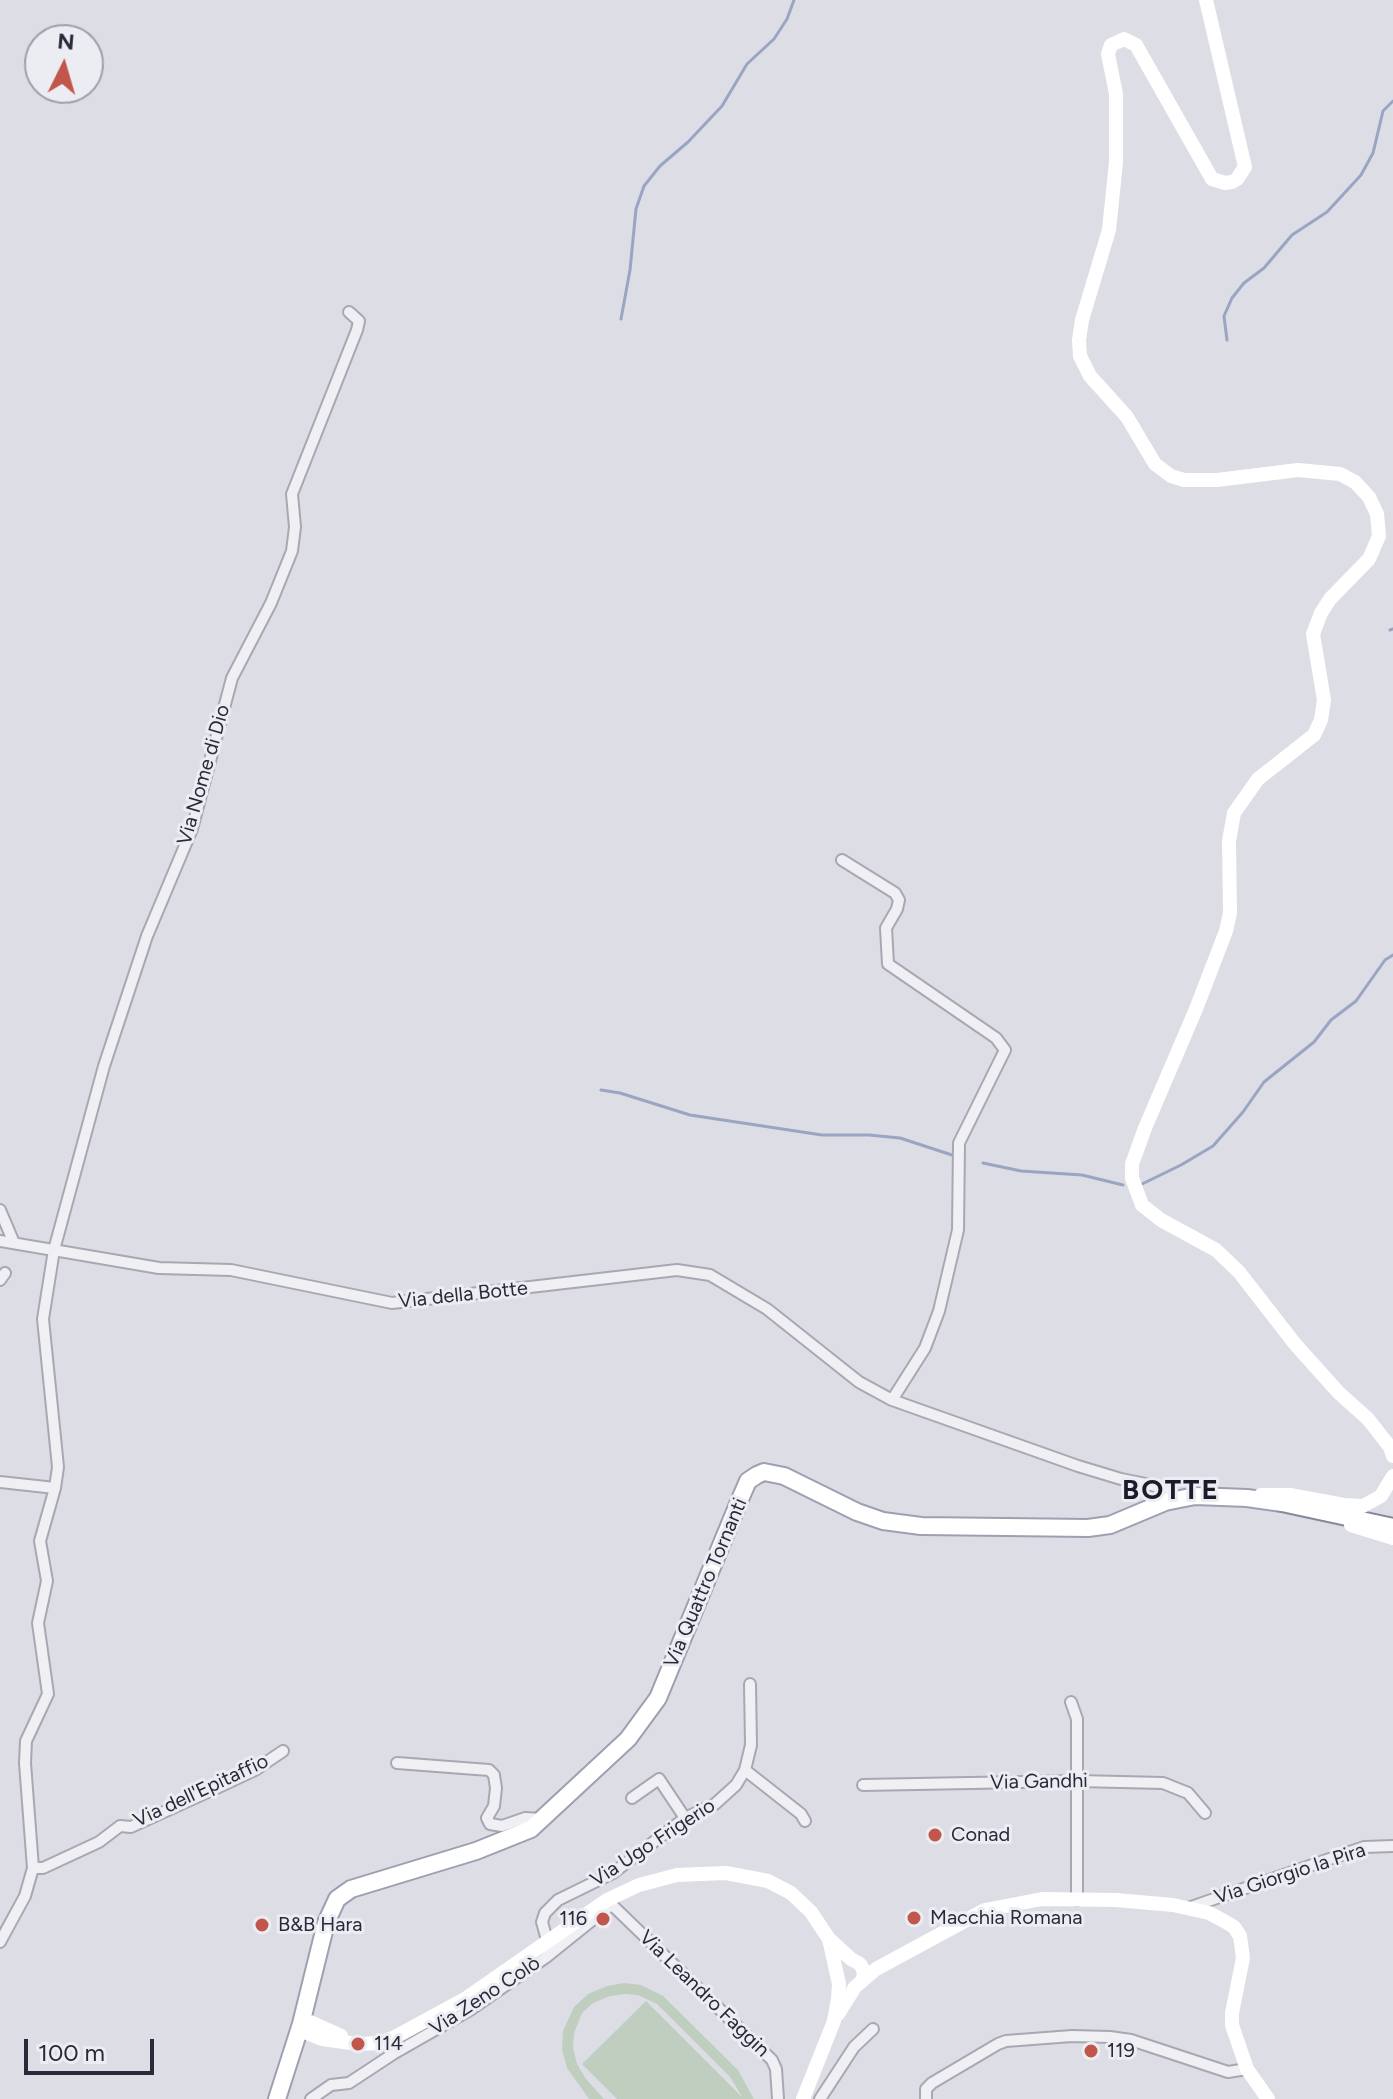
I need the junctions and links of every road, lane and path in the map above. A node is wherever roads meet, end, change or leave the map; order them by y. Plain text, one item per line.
1 (1206, 0) edge
2 (349, 312) dead end
3 (842, 860) dead end
4 (0, 1210) edge
5 (0, 1241) edge
6 (14, 1243) junction
7 (54, 1250) junction
8 (892, 1400) junction
9 (1368, 1419) junction
10 (1393, 1432) edge
11 (1393, 1456) edge
12 (1393, 1476) edge
13 (0, 1482) edge
14 (55, 1488) junction
15 (1247, 1498) junction
16 (1173, 1499) junction
17 (1282, 1503) junction
18 (1393, 1527) edge
19 (1393, 1538) edge
20 (750, 1684) dead end
21 (1071, 1702) dead end
22 (283, 1751) dead end
23 (397, 1763) dead end
24 (745, 1770) junction
25 (1078, 1781) junction
26 (863, 1785) dead end
27 (632, 1798) dead end
28 (1205, 1813) dead end
29 (685, 1818) junction
30 (542, 1819) junction
31 (805, 1821) dead end
32 (1393, 1846) edge
33 (33, 1868) junction
34 (1077, 1900) junction
35 (609, 1902) junction
36 (1188, 1908) junction
37 (829, 1939) junction
38 (547, 1940) junction
39 (0, 1942) edge
40 (890, 1961) junction
41 (856, 1962) junction
42 (836, 1968) junction
43 (311, 1980) junction
44 (839, 1984) junction
45 (859, 1984) junction
46 (834, 2021) junction
47 (301, 2024) junction
48 (873, 2029) dead end
49 (325, 2034) junction
50 (291, 2050) junction
51 (1247, 2069) junction
52 (926, 2094) edge
53 (277, 2099) edge
54 (311, 2099) edge
55 (778, 2099) edge
56 (803, 2099) edge
57 (820, 2099) edge
58 (1268, 2099) edge

1 - 9 main road
2 - 7 street, Via Nome di Dio
3 - 8 street
4 - 6 street
5 - 6 street, Via della Botte
6 - 7 street, Via della Botte
7 - 8 street, Via della Botte
7 - 14 street
8 - 16 street, Via della Botte
9 - 10 main road
9 - 11 main road
12 - 15 main road
13 - 14 street
14 - 33 street
15 - 16 main road, Via Quattro Tornanti
15 - 17 main road, Via Quattro Tornanti
16 - 30 main road, Via Quattro Tornanti
17 - 18 main road, Via Quattro Tornanti
17 - 19 main road
20 - 24 street
21 - 25 street
22 - 33 street, Via dell'Epitaffio
23 - 30 street
24 - 29 street, Via Ugo Frigerio
24 - 31 street
25 - 26 street, Via Gandhi
25 - 28 street, Via Gandhi
25 - 34 street
27 - 29 street
29 - 38 street, Via Ugo Frigerio
30 - 43 main road, Via Quattro Tornanti
32 - 36 street, Via Giorgio la Pira
33 - 39 street
34 - 36 main road
34 - 40 main road
35 - 37 main road
35 - 38 main road
35 - 54 street, Via Zeno Colò
35 - 55 street, Via Leandro Faggin
36 - 51 main road
37 - 41 main road
37 - 42 main road
38 - 49 main road
40 - 41 main road
40 - 45 main road
41 - 42 main road
41 - 45 main road
42 - 44 main road
43 - 47 main road, Via Quattro Tornanti
43 - 49 main road
44 - 45 main road
44 - 46 main road
45 - 46 main road
46 - 56 main road
47 - 49 main road
47 - 50 main road, Via Quattro Tornanti
48 - 57 street
49 - 50 main road
50 - 53 main road, Via Quattro Tornanti
51 - 52 street
51 - 58 main road

